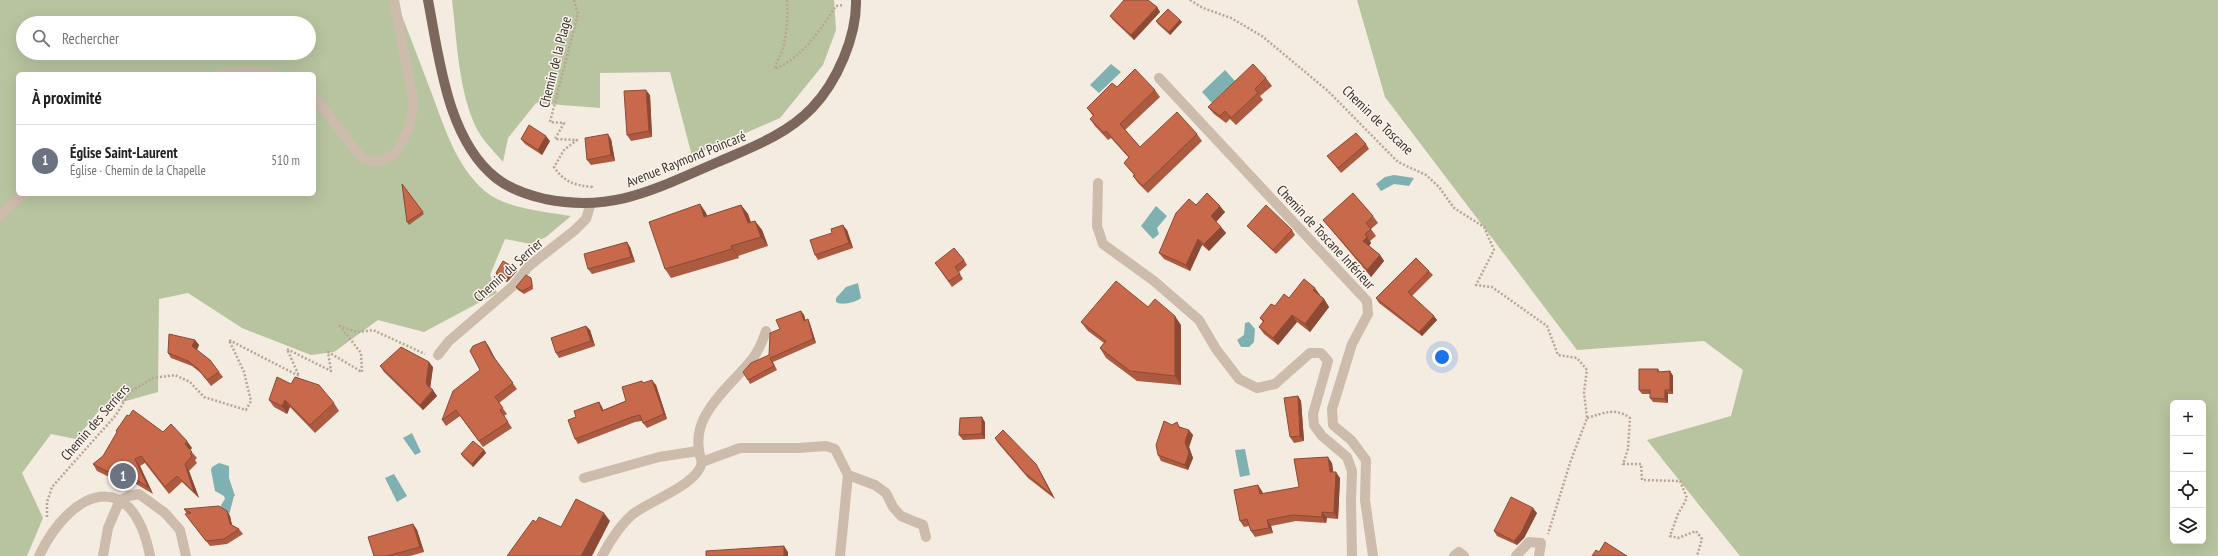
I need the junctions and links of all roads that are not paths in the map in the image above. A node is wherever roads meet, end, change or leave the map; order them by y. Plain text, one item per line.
1 (394, 0) edge
2 (428, 0) edge
3 (856, 1) edge
4 (237, 72) edge
5 (255, 72) edge
6 (1159, 78) dead end
7 (316, 100) edge
8 (1098, 183) dead end
9 (21, 196) edge
10 (590, 204) junction
11 (0, 215) edge
12 (766, 330) dead end
13 (438, 355) road end
14 (698, 451) junction
15 (702, 462) junction
16 (848, 475) junction
17 (584, 478) dead end
18 (120, 500) junction
19 (926, 536) dead end
20 (38, 556) edge
21 (103, 556) edge
22 (150, 556) edge
23 (186, 556) edge
24 (602, 556) edge
25 (840, 556) edge
26 (1352, 556) edge
27 (1373, 556) edge
28 (1454, 556) edge
29 (1464, 556) edge
30 (1516, 556) edge
31 (1540, 556) edge

1 - 7 street
2 - 10 main road, Avenue Raymond Poincaré
3 - 10 main road, Avenue Raymond Poincaré
4 - 5 street
6 - 27 street, Chemin de Toscane Inférieur
8 - 26 street
9 - 11 street
10 - 13 street, Chemin du Serrier
12 - 14 street
14 - 15 street
14 - 17 street
15 - 16 street
15 - 24 street
16 - 19 street
16 - 25 street
18 - 20 street
18 - 21 street
18 - 22 street
18 - 23 street
28 - 29 street
30 - 31 street

